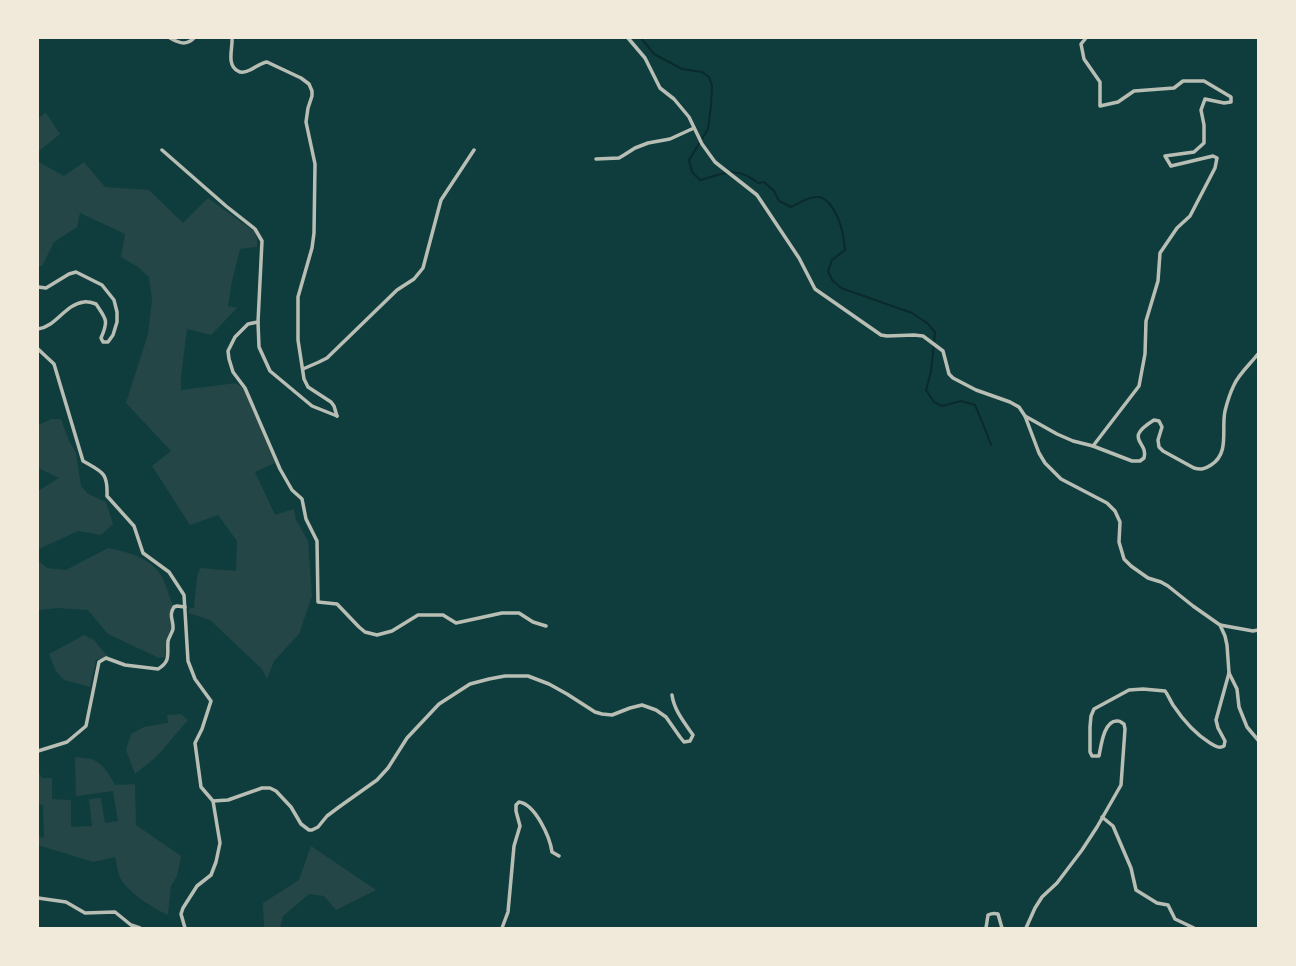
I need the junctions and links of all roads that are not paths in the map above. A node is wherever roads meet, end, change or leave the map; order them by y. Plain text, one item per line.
1 (170, 38) edge
2 (194, 38) edge
3 (232, 38) edge
4 (628, 38) edge
5 (1086, 38) edge
6 (694, 128) junction
7 (162, 150) dead end
8 (474, 150) dead end
9 (596, 159) dead end
10 (38, 287) edge
11 (258, 322) junction
12 (38, 329) edge
13 (38, 349) edge
14 (1258, 354) edge
15 (303, 369) junction
16 (1025, 416) junction
17 (1093, 446) junction
18 (184, 607) junction
19 (1220, 625) junction
20 (546, 626) dead end
21 (1258, 630) edge
22 (1229, 673) junction
23 (672, 695) dead end
24 (1258, 740) edge
25 (38, 751) edge
26 (213, 801) junction
27 (1102, 817) junction
28 (558, 856) dead end
29 (38, 898) edge
30 (140, 928) edge
31 (185, 928) edge
32 (502, 928) edge
33 (986, 928) edge
34 (1002, 928) edge
35 (1026, 928) edge
36 (1194, 928) edge

1 - 2 street
3 - 15 street
4 - 6 street
5 - 17 street
6 - 9 street
6 - 16 street
7 - 11 street
8 - 15 street
10 - 12 street
11 - 15 street
11 - 20 street
13 - 18 street
14 - 17 street
16 - 17 street
16 - 19 street
18 - 25 street
18 - 26 street
19 - 21 street
19 - 22 street
22 - 24 street
22 - 27 street
23 - 26 street
26 - 31 street
27 - 35 street
27 - 36 street
28 - 32 street
29 - 30 street
33 - 34 street

